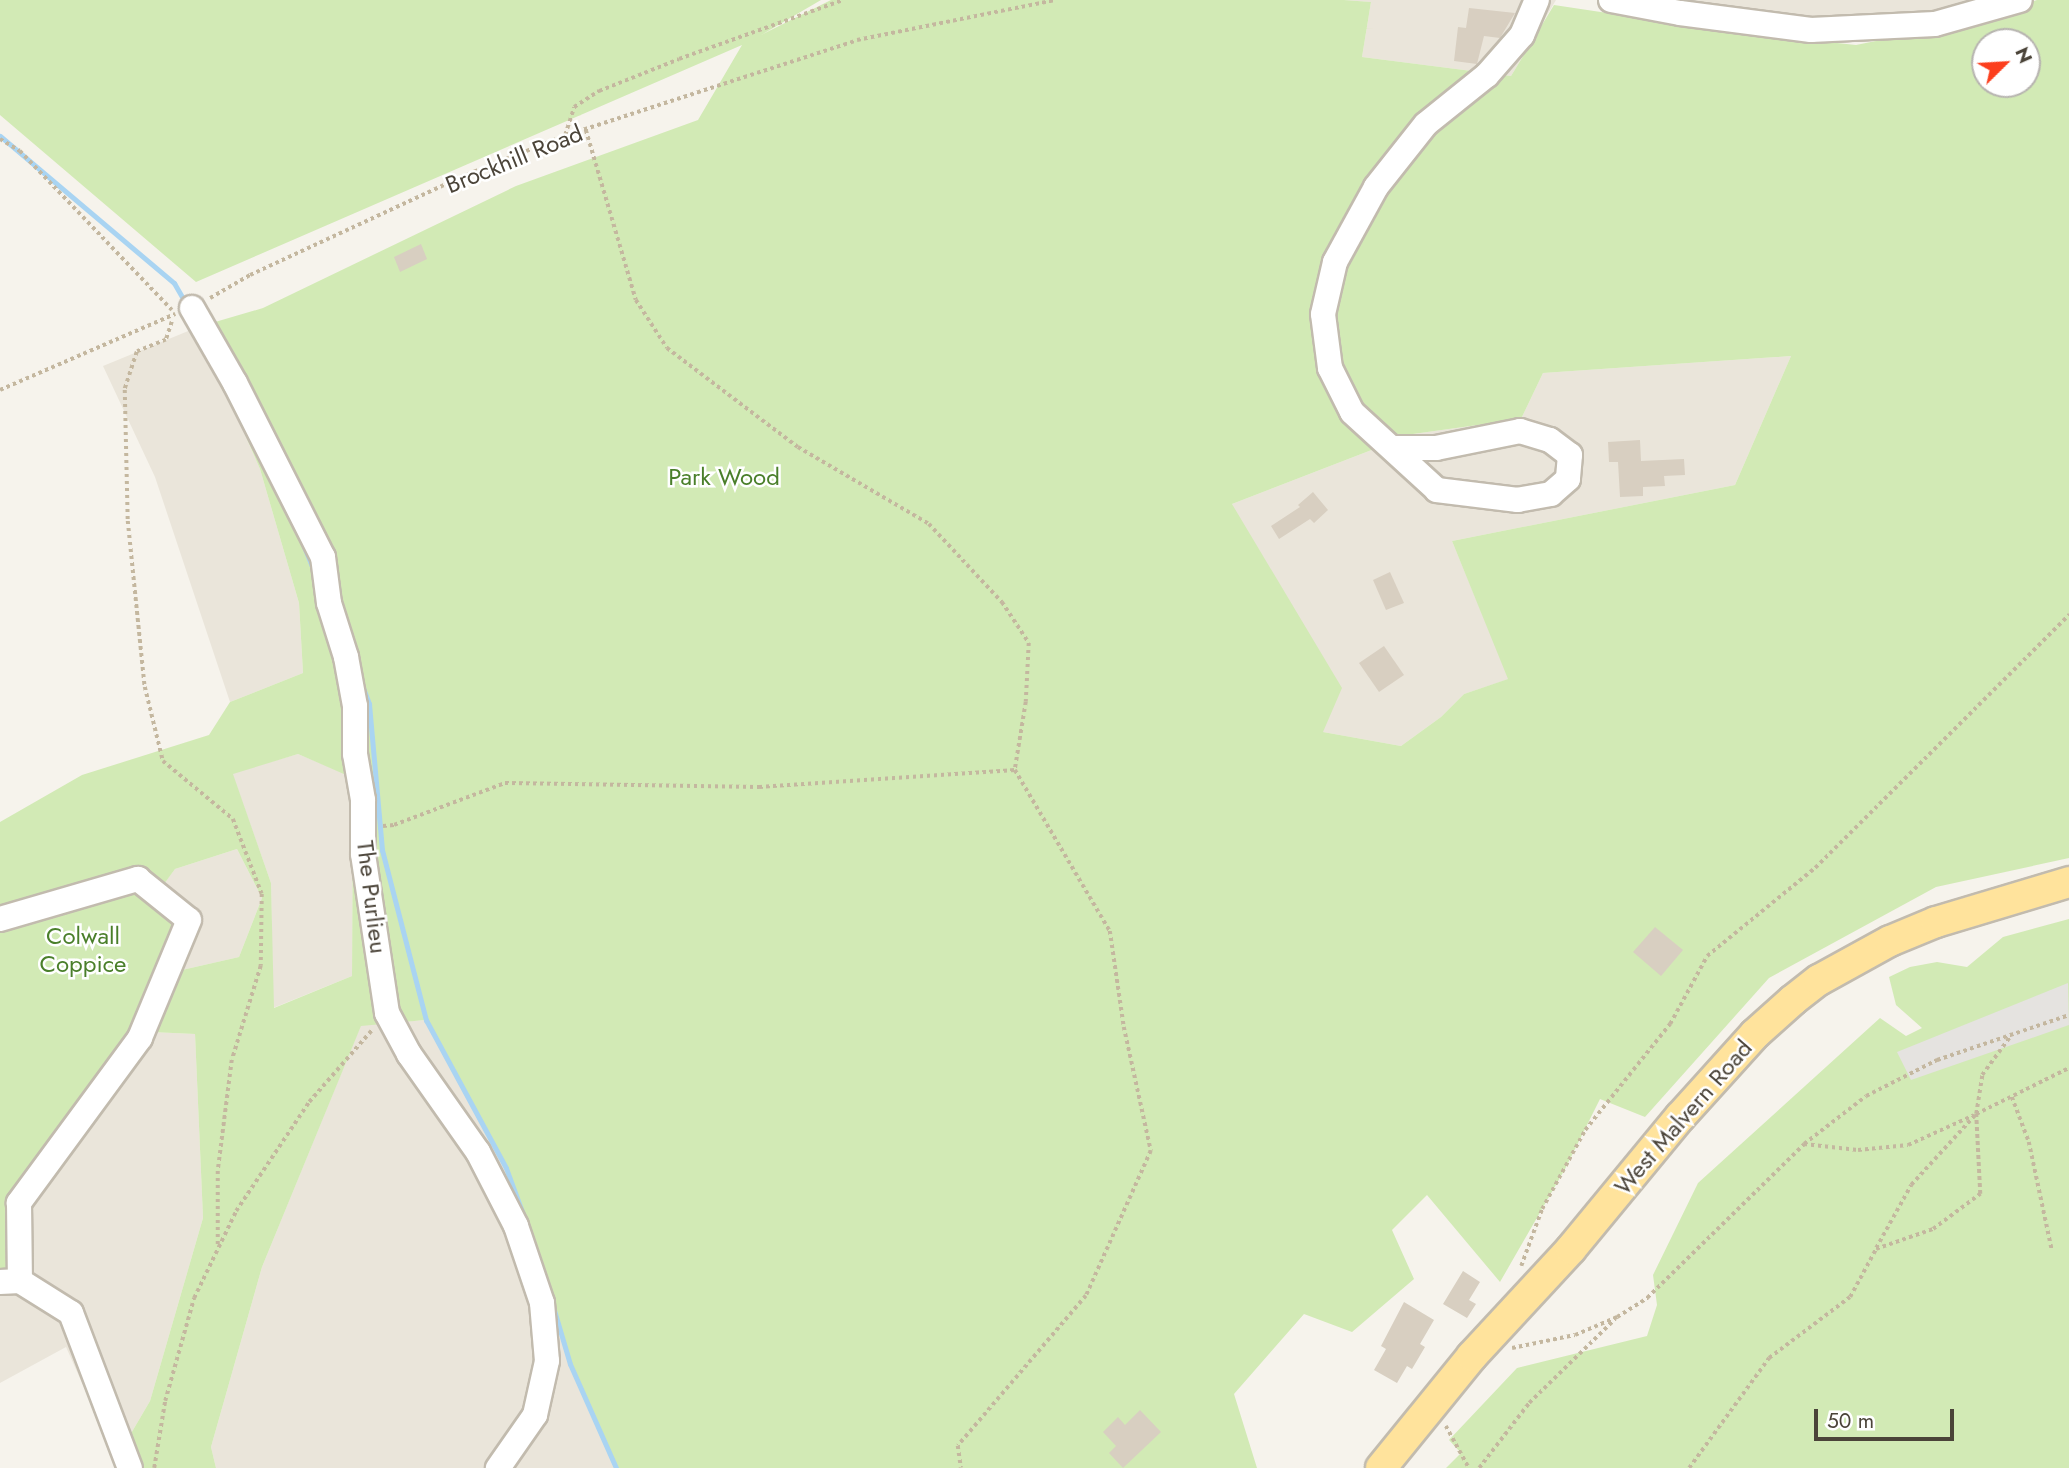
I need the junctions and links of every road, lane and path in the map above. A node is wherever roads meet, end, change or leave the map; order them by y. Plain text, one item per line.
1 (843, 0) edge
2 (1055, 0) edge
3 (1538, 0) edge
4 (1611, 0) edge
5 (2020, 0) edge
6 (586, 130) junction
7 (564, 136) junction
8 (0, 139) edge
9 (184, 311) junction
10 (172, 322) dead end
11 (0, 390) edge
12 (1393, 448) junction
13 (2069, 615) edge
14 (1015, 770) junction
15 (363, 829) junction
16 (2069, 882) edge
17 (0, 919) edge
18 (387, 1013) junction
19 (2069, 1015) edge
20 (2013, 1032) junction
21 (2069, 1068) edge
22 (2012, 1097) junction
23 (1976, 1114) junction
24 (1804, 1144) junction
25 (218, 1248) junction
26 (1876, 1248) junction
27 (2052, 1250) dead end
28 (1519, 1273) dead end
29 (10, 1281) edge
30 (1617, 1317) junction
31 (1511, 1348) dead end
32 (1434, 1402) junction
33 (130, 1468) edge
34 (154, 1468) edge
35 (498, 1468) edge
36 (961, 1468) edge
37 (1381, 1468) edge
38 (1469, 1468) edge
39 (1479, 1468) edge
40 (1689, 1468) edge

1 - 7 path
2 - 6 path, Brockhill Road
3 - 12 street
4 - 5 street
6 - 7 path, Brockhill Road
6 - 14 path
7 - 9 path, Brockhill Road
8 - 9 path
9 - 11 path, Brockhill Road
9 - 15 street, The Purlieu
10 - 25 path
12 - 12 street
13 - 28 path
14 - 15 path
14 - 36 path
15 - 18 street, The Purlieu
16 - 32 main road, West Malvern Road
17 - 29 street
18 - 25 path
18 - 35 street, The Purlieu
19 - 20 path
20 - 23 path
20 - 24 path
21 - 22 path
22 - 23 path
22 - 27 path
23 - 24 path
23 - 26 path
23 - 26 path
24 - 30 path
25 - 34 path
26 - 40 path
29 - 33 street
30 - 31 path
30 - 39 path
32 - 37 main road, West Malvern Road
32 - 38 path

